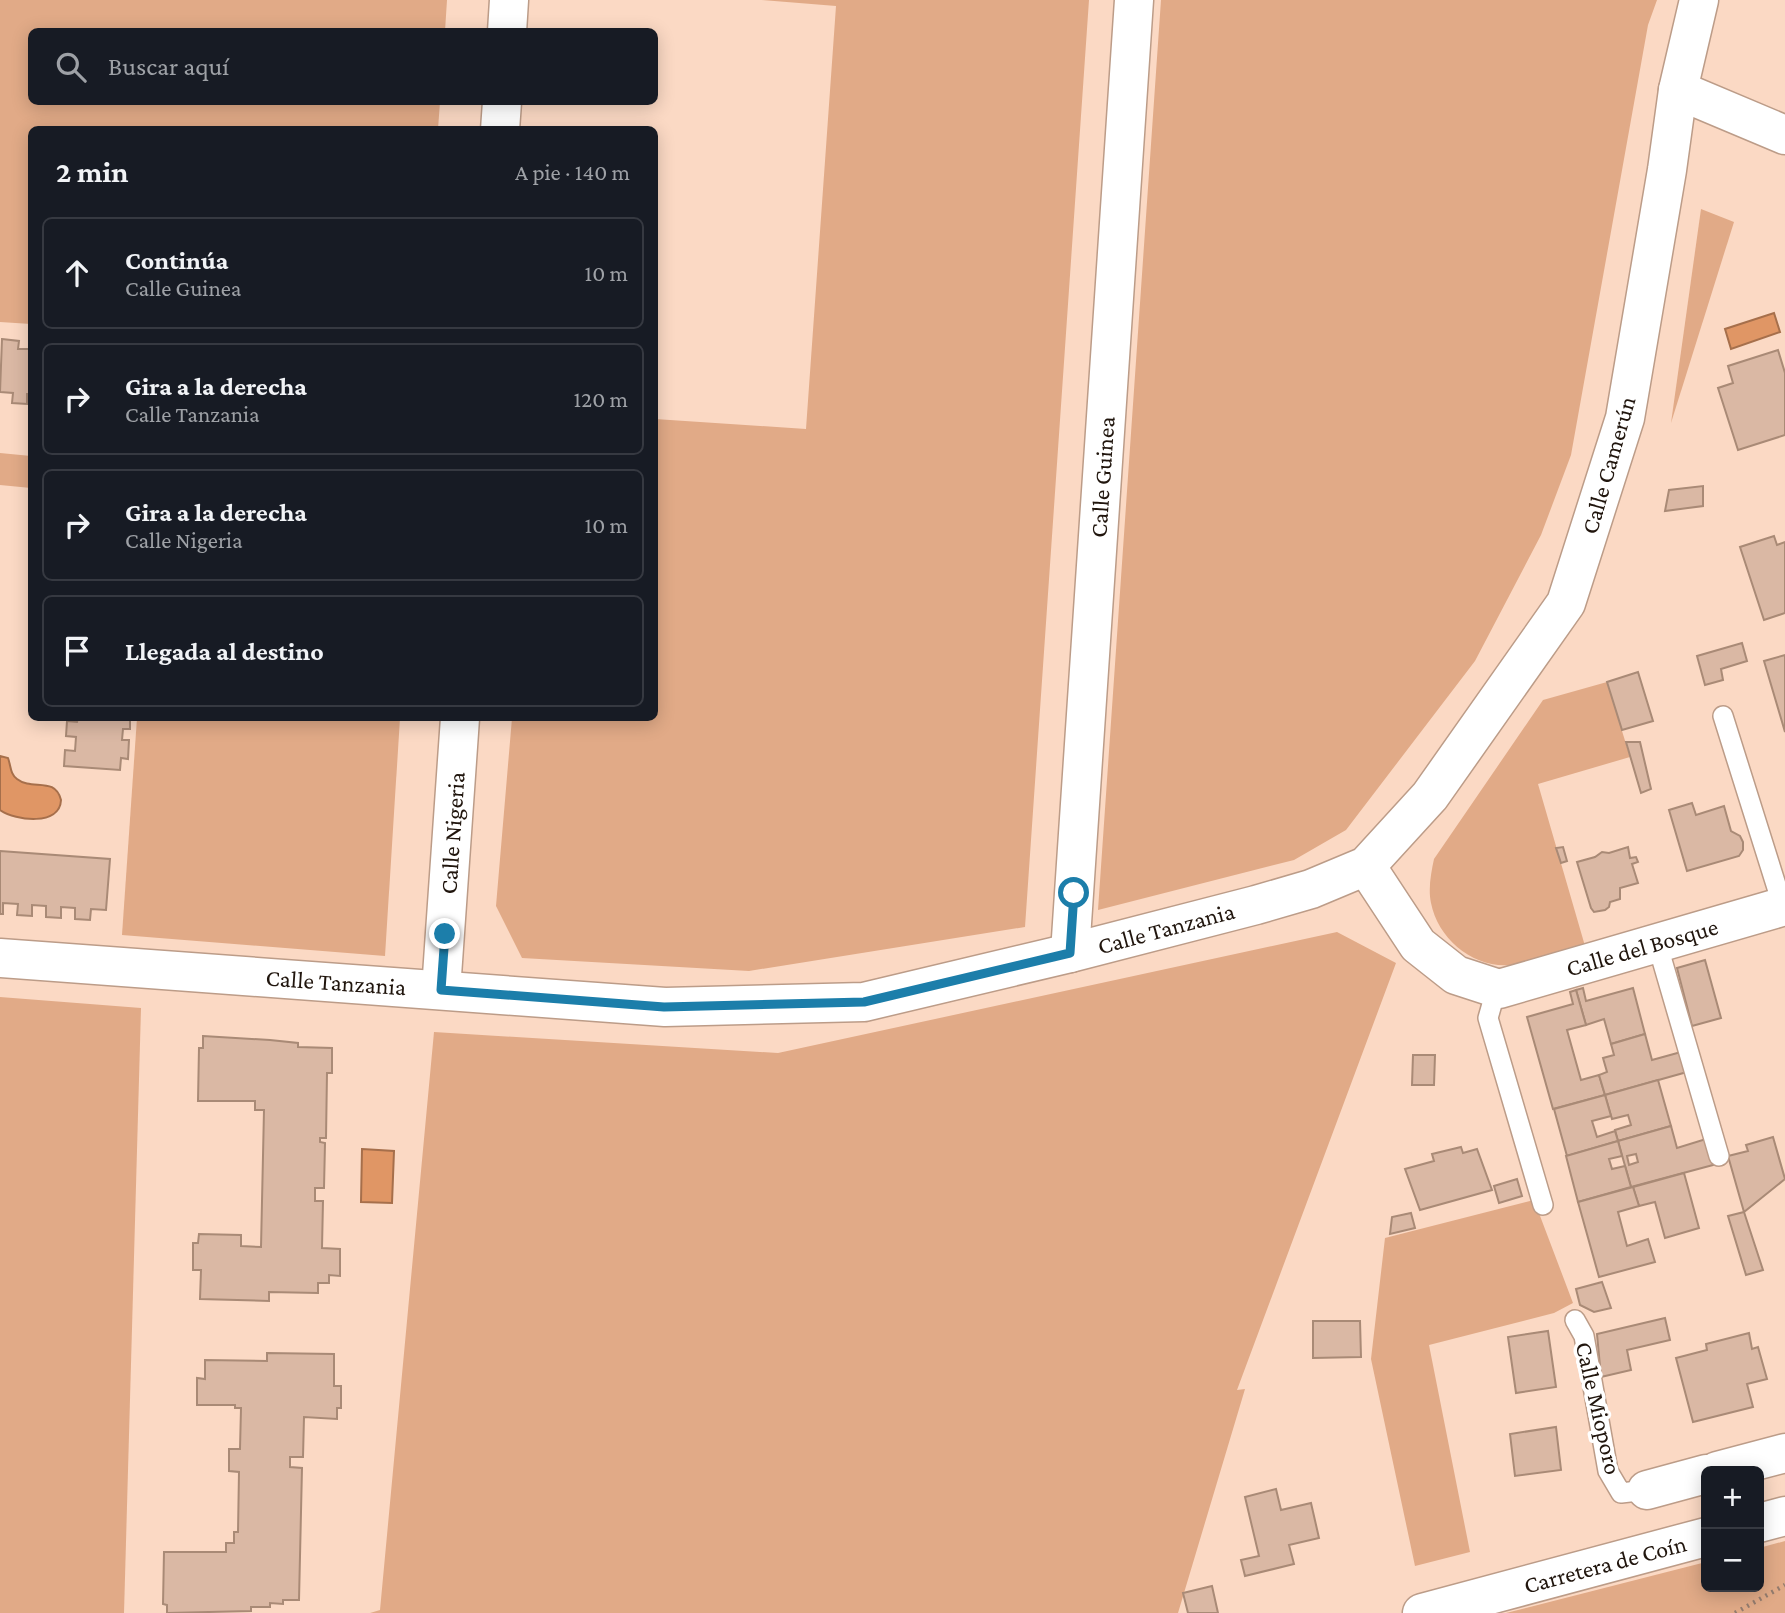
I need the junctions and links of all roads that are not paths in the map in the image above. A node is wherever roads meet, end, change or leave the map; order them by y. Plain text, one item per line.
1 (509, 0) edge
2 (1134, 0) edge
3 (1699, 0) edge
4 (507, 28) edge
5 (1678, 90) junction
6 (502, 105) edge
7 (500, 126) edge
8 (1785, 135) edge
9 (1723, 716) dead end
10 (460, 721) edge
11 (1366, 866) junction
12 (1784, 907) edge
13 (1657, 943) junction
14 (1070, 953) junction
15 (0, 958) edge
16 (1499, 989) junction
17 (441, 990) junction
18 (1719, 1156) dead end
19 (1543, 1205) dead end
20 (1575, 1320) dead end
21 (1785, 1453) edge
22 (1736, 1466) edge
23 (1701, 1475) edge
24 (1647, 1490) joint
25 (1785, 1516) edge
26 (1764, 1522) edge
27 (1701, 1538) edge
28 (1422, 1613) edge

1 - 4 street
2 - 14 street, Calle Guinea
3 - 5 street, Calle Camerún
5 - 8 street
5 - 11 street, Calle Camerún
6 - 7 street
9 - 12 lane
10 - 17 street, Calle Nigeria
11 - 14 street, Calle Tanzania
11 - 16 street
12 - 13 street, Calle del Bosque
13 - 16 street, Calle del Bosque
13 - 18 lane
14 - 17 street, Calle Tanzania
15 - 17 street, Calle Tanzania
16 - 19 lane
20 - 24 lane, Calle Mioporo
21 - 22 street
23 - 24 street, Calle Mioporo
25 - 26 street
27 - 28 street, Carretera de Coín

